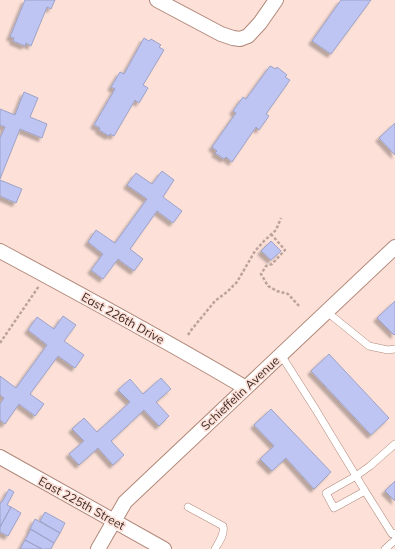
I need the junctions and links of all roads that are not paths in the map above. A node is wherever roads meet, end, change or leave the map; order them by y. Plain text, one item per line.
1 (157, 0) edge
2 (276, 0) edge
3 (395, 247) edge
4 (0, 251) edge
5 (327, 312) junction
6 (395, 349) edge
7 (281, 355) junction
8 (246, 388) junction
9 (395, 444) edge
10 (0, 457) edge
11 (356, 476) junction
12 (365, 491) junction
13 (188, 507) dead end
14 (114, 520) junction
15 (394, 536) edge
16 (98, 549) edge
17 (164, 549) edge
18 (215, 549) edge
19 (385, 549) edge

1 - 2 street
3 - 5 street, Schieffelin Avenue
4 - 8 street, East 226th Drive
5 - 6 lane
5 - 7 street, Schieffelin Avenue
7 - 8 street, Schieffelin Avenue
7 - 11 lane
8 - 14 street, Schieffelin Avenue
9 - 11 lane
10 - 14 street, East 225th Street
11 - 12 lane
11 - 12 lane
12 - 15 lane
13 - 18 lane
14 - 16 street, Schieffelin Avenue
14 - 17 street, East 225th Street
15 - 19 lane

